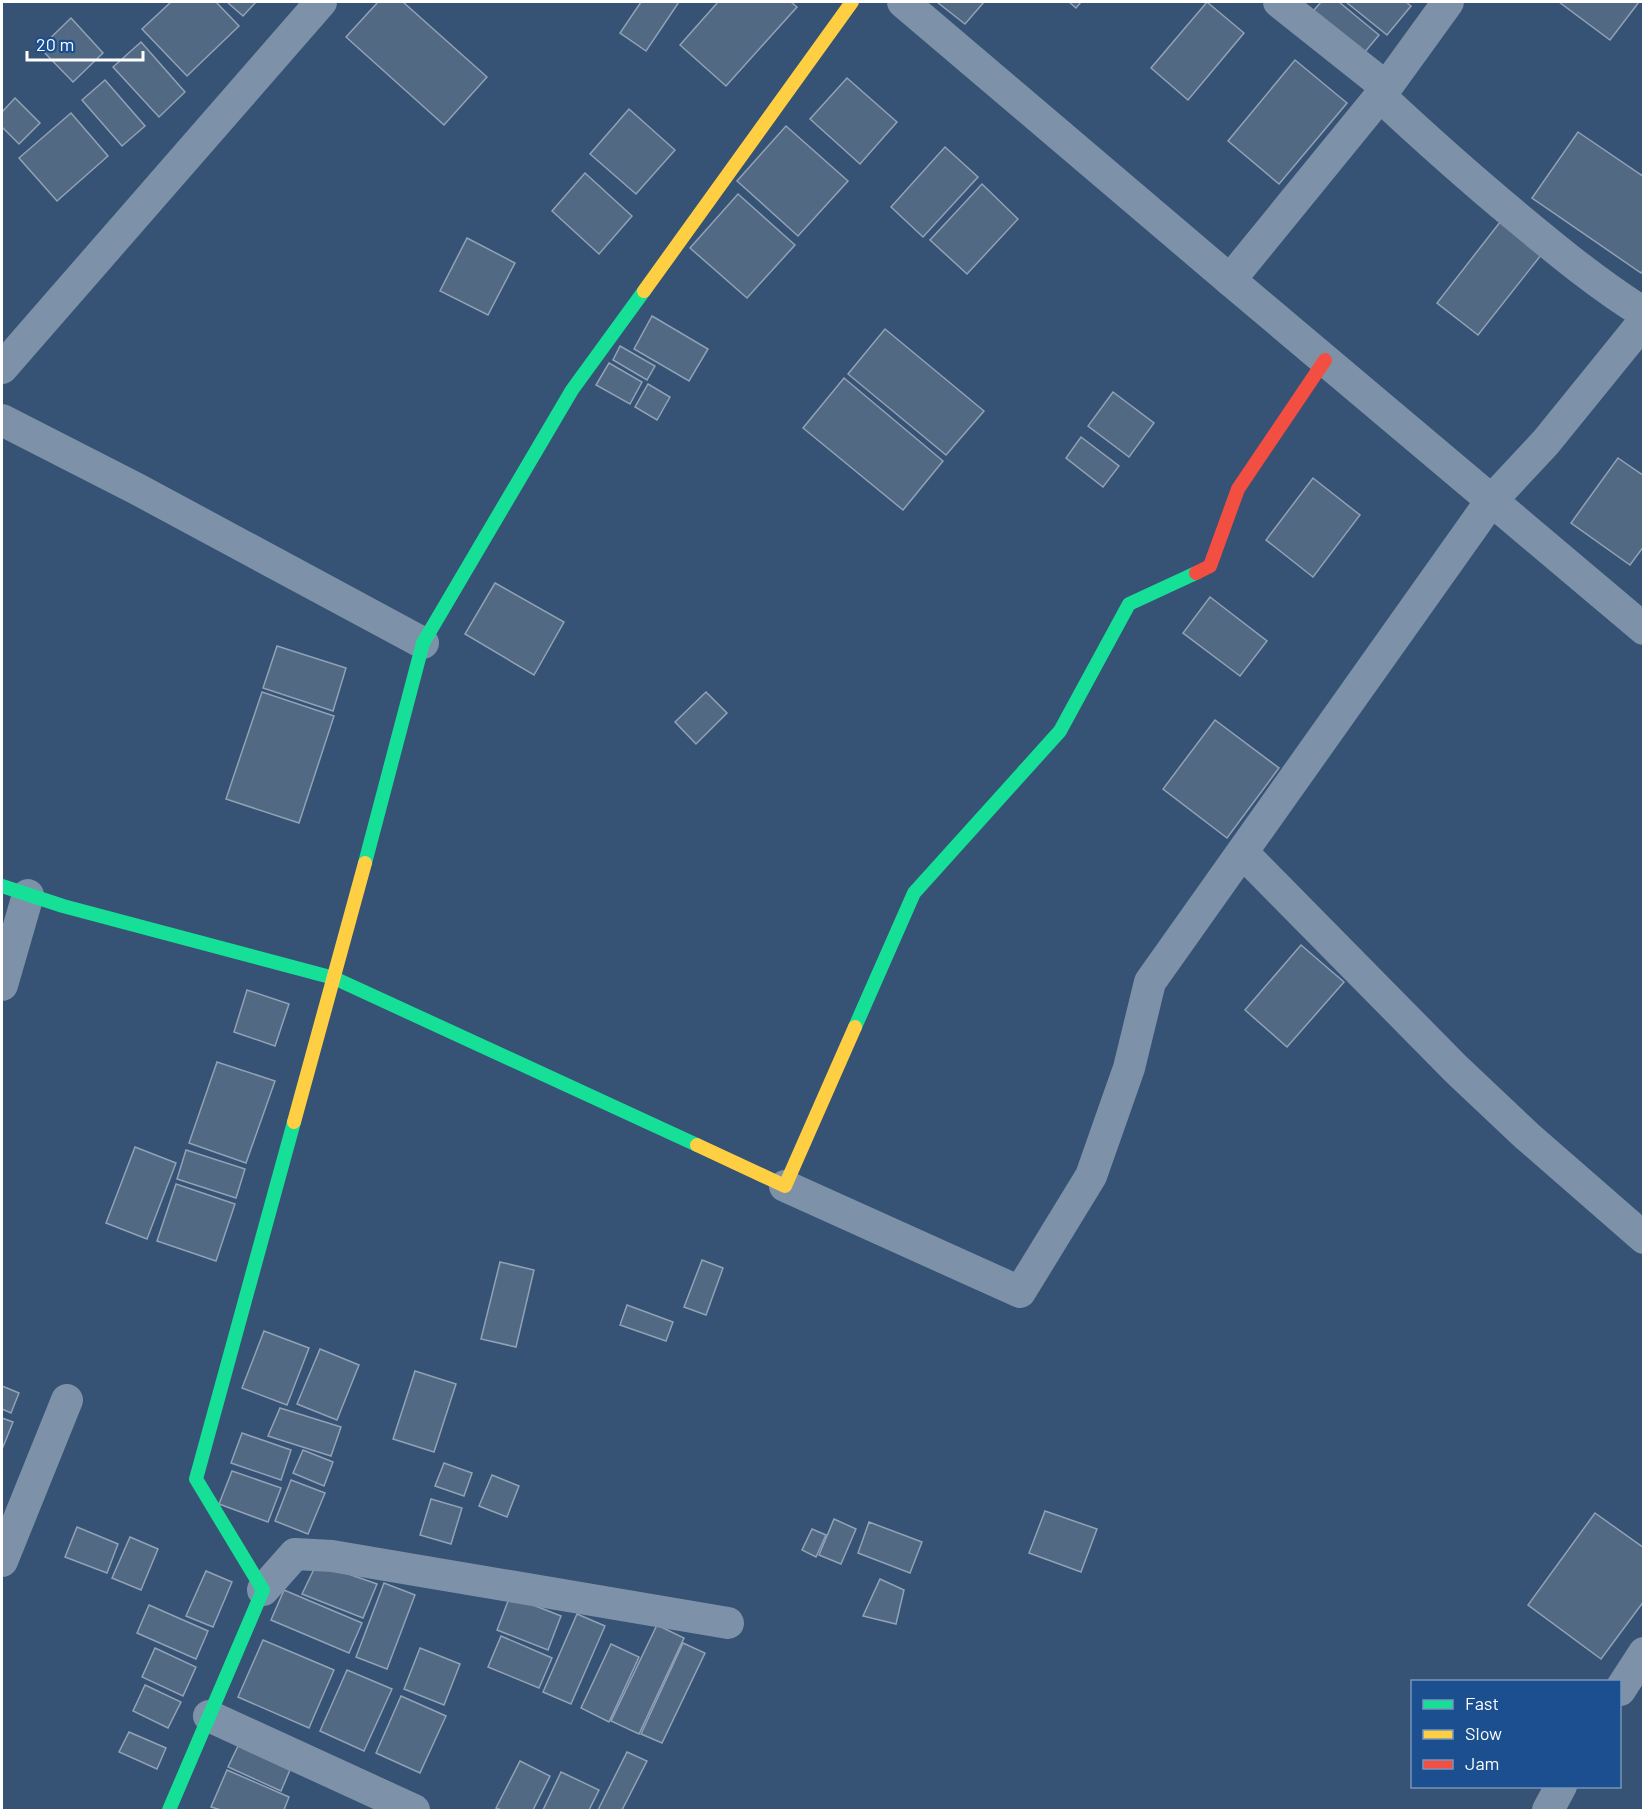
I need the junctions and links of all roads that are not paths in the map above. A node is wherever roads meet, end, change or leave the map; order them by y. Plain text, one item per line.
1 (321, 2) edge
2 (852, 2) edge
3 (903, 2) edge
4 (1279, 2) edge
5 (1448, 2) edge
6 (1383, 92) junction
7 (1230, 280) junction
8 (1644, 313) edge
9 (1644, 321) edge
10 (1325, 360) junction
11 (2, 368) edge
12 (2, 420) edge
13 (1491, 501) junction
14 (1644, 629) edge
15 (423, 643) junction
16 (1243, 853) junction
17 (15, 890) edge
18 (334, 978) junction
19 (2, 985) edge
20 (785, 1186) junction
21 (1644, 1238) edge
22 (67, 1400) dead end
23 (2, 1561) edge
24 (263, 1590) junction
25 (728, 1623) dead end
26 (1644, 1653) edge
27 (1621, 1688) edge
28 (209, 1716) junction
29 (1560, 1788) edge
30 (169, 1810) edge
31 (414, 1810) edge
32 (1548, 1810) edge

1 - 11 street
2 - 15 street
3 - 7 street
4 - 6 street
5 - 6 street
6 - 7 street
6 - 8 street
7 - 10 street
9 - 13 street
10 - 13 street
10 - 20 street
12 - 15 street
13 - 14 street
13 - 16 street
15 - 18 street
16 - 20 street
16 - 21 street
17 - 18 street
17 - 19 street
18 - 20 street
18 - 24 street
22 - 23 street
24 - 25 street
24 - 28 street
26 - 27 street
28 - 30 street
28 - 31 street
29 - 32 street

